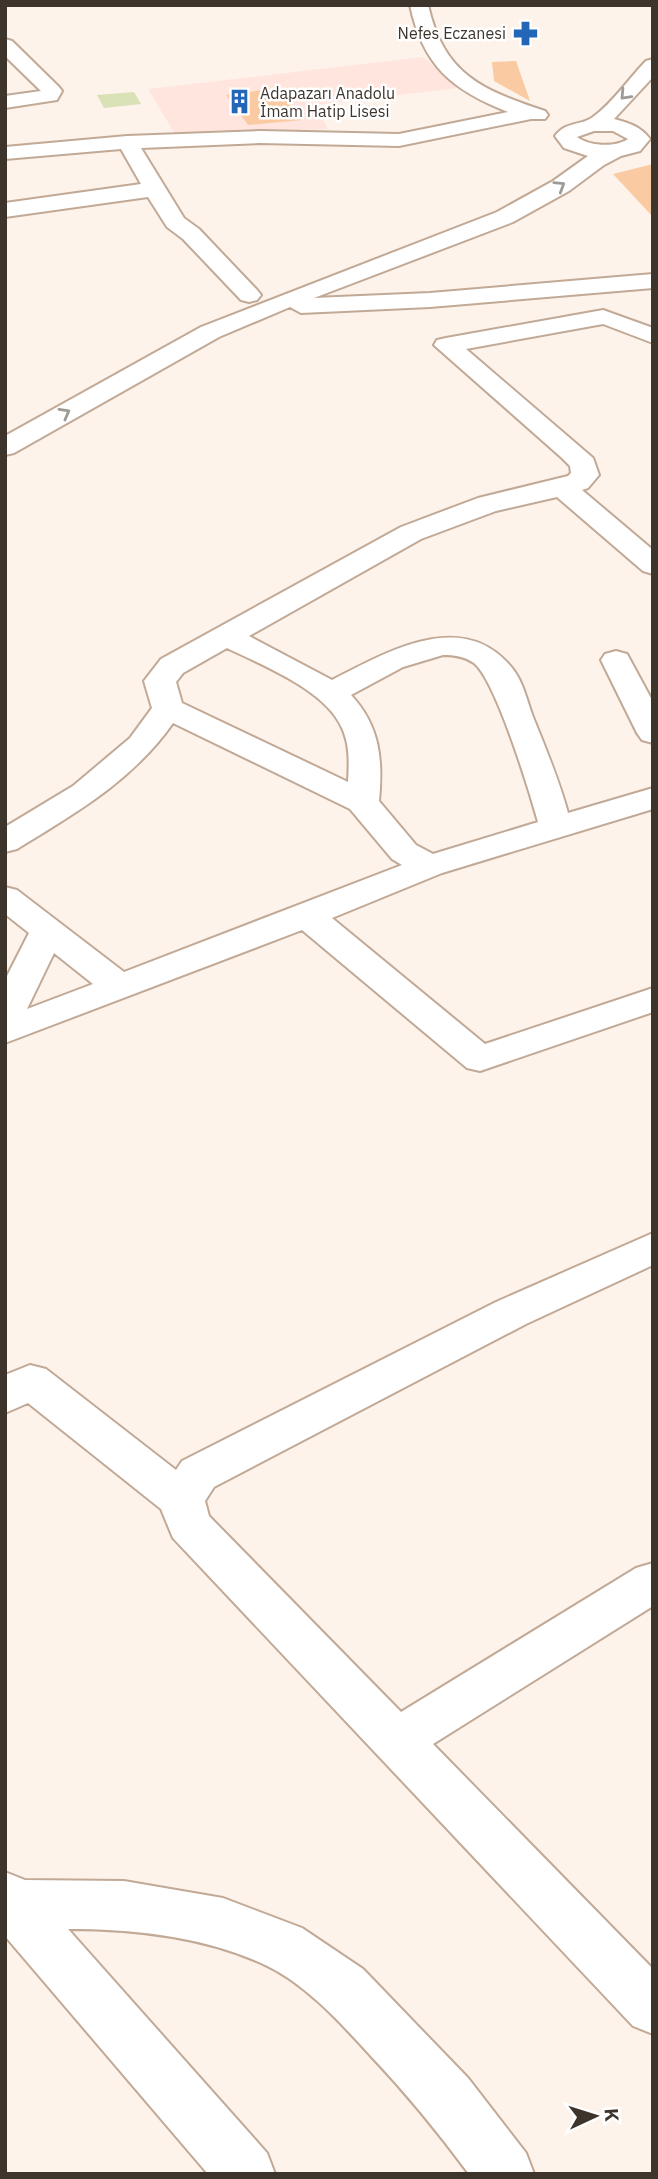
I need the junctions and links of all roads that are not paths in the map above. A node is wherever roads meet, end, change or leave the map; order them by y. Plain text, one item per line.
1 (419, 5) edge
2 (7, 49) edge
3 (653, 65) edge
4 (5, 102) edge
5 (641, 111) dead end
6 (532, 113) junction
7 (597, 125) junction
8 (573, 136) junction
9 (127, 142) junction
10 (631, 142) edge
11 (5, 153) edge
12 (653, 158) edge
13 (143, 166) junction
14 (118, 169) dead end
15 (155, 188) junction
16 (5, 210) edge
17 (653, 281) edge
18 (258, 302) junction
19 (653, 336) edge
20 (5, 425) edge
21 (5, 447) edge
22 (563, 488) junction
23 (653, 565) edge
24 (226, 636) junction
25 (616, 660) dead end
26 (329, 694) junction
27 (169, 708) junction
28 (653, 733) edge
29 (653, 798) edge
30 (362, 802) junction
31 (556, 828) junction
32 (5, 842) edge
33 (430, 866) junction
34 (5, 897) edge
35 (307, 916) junction
36 (48, 930) junction
37 (14, 979) edge
38 (120, 987) junction
39 (653, 999) edge
40 (5, 1017) edge
41 (5, 1031) edge
42 (653, 1248) edge
43 (5, 1396) edge
44 (181, 1499) junction
45 (653, 1581) edge
46 (397, 1740) junction
47 (9, 1900) edge
48 (653, 2008) edge
49 (246, 2174) edge
50 (505, 2174) edge

1 - 6 street
2 - 4 street
3 -> 7 street
5 - 10 street
6 - 8 street
6 - 9 street
7 - 8 street
7 - 10 street
8 - 10 street
8 - 18 street
9 - 11 street
9 - 13 street
10 - 12 street
18 -> 10 street
13 - 14 street
13 - 15 street
15 - 16 street
15 - 18 street
17 - 18 street
18 - 20 street
21 -> 18 street
19 - 22 street
22 - 23 street
22 - 24 street
24 - 26 street
24 - 27 street
25 - 28 street
26 - 30 street
26 - 31 street
27 - 30 street
27 - 32 street
29 - 31 street
30 - 33 street
31 - 33 street
33 - 35 street
34 - 36 street
35 - 38 street
35 - 39 street
36 - 37 street
36 - 38 street
37 - 40 street
38 - 41 street
42 - 44 street
43 - 44 street
44 - 46 street
45 - 46 street
46 - 48 street
47 - 49 street
47 - 50 street

